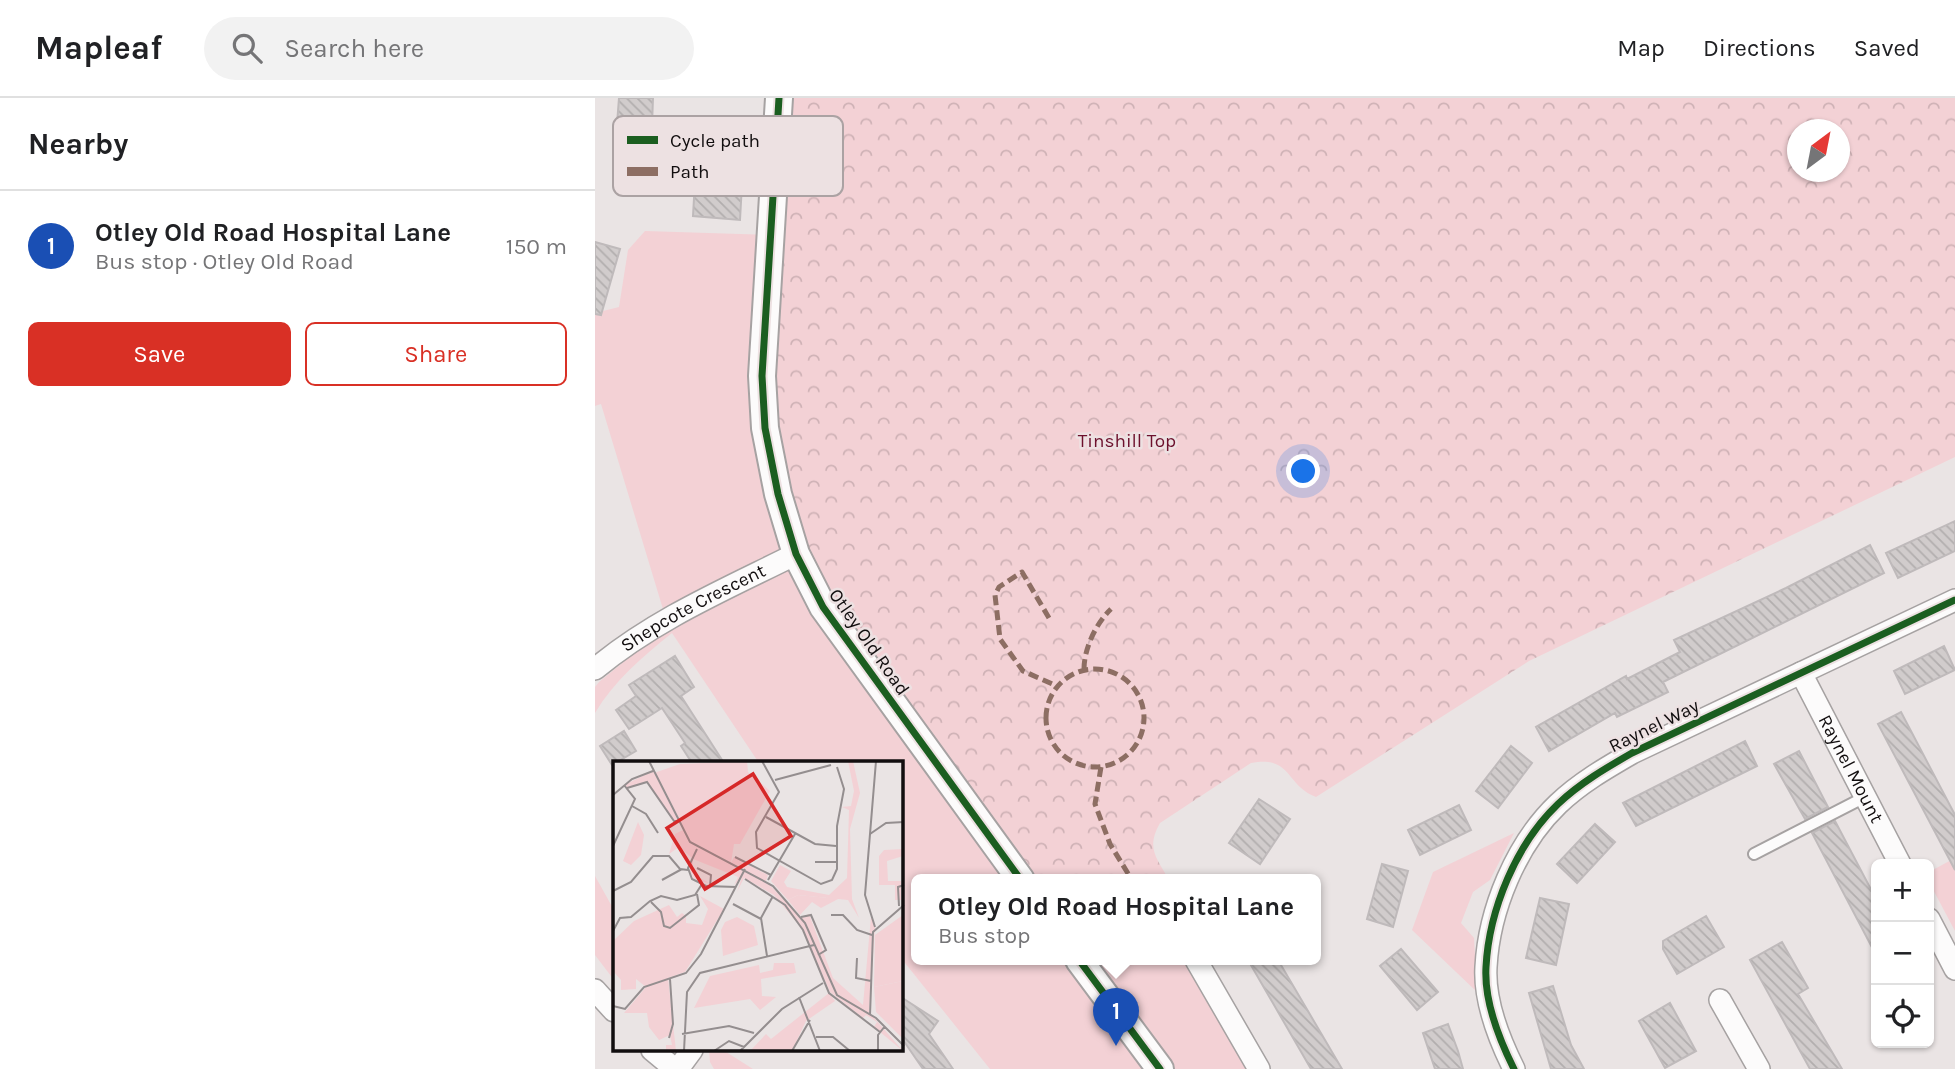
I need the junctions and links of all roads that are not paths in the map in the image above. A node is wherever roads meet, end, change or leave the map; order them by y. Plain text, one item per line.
1 (779, 98) edge
2 (778, 116) edge
3 (773, 196) edge
4 (796, 554) junction
5 (1955, 600) edge
6 (595, 669) edge
7 (1801, 673) junction
8 (1864, 797) junction
9 (1754, 854) dead end
10 (1897, 859) edge
11 (1017, 874) edge
12 (1931, 922) edge
13 (1083, 965) edge
14 (1199, 965) edge
15 (1955, 969) edge
16 (595, 990) edge
17 (1720, 1000) dead end
18 (613, 1010) edge
19 (656, 1052) edge
20 (690, 1052) edge
21 (677, 1069) edge
22 (1160, 1069) edge
23 (1259, 1069) edge
24 (1514, 1069) edge
25 (1759, 1069) edge

1 - 2 street, Otley Old Road
3 - 4 street, Otley Old Road
4 - 6 street, Shepcote Crescent
4 - 11 street, Otley Old Road
5 - 7 street, Raynel Way
7 - 8 street, Raynel Mount
7 - 24 street, Raynel Way
8 - 9 lane
8 - 10 street, Raynel Mount
12 - 15 street
13 - 22 street
14 - 23 street
16 - 18 street
17 - 25 street
19 - 21 street
20 - 21 street

